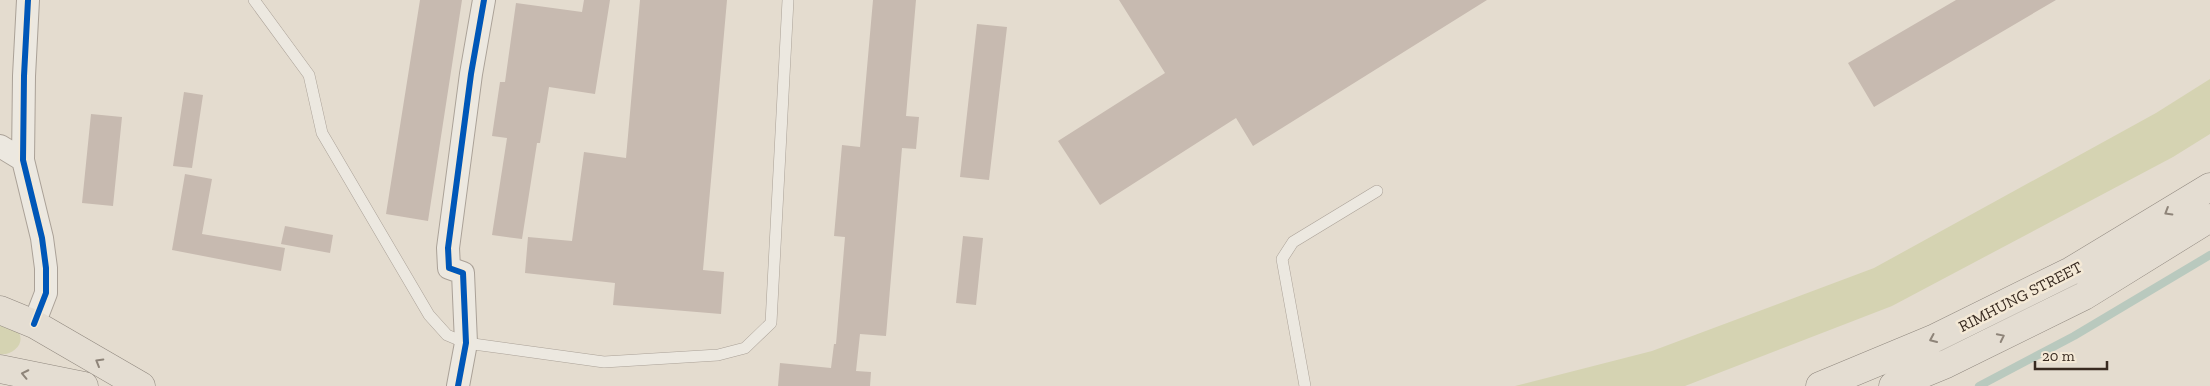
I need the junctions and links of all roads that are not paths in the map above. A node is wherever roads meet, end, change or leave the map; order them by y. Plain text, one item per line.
1 (28, 0) edge
2 (254, 0) edge
3 (484, 0) edge
4 (788, 0) edge
5 (0, 146) edge
6 (23, 160) junction
7 (2210, 186) edge
8 (1377, 191) dead end
9 (2210, 218) edge
10 (0, 310) edge
11 (34, 324) junction
12 (466, 343) junction
13 (0, 369) edge
14 (84, 386) edge
15 (141, 386) edge
16 (458, 386) edge
17 (1305, 386) edge
18 (1820, 386) edge
19 (1893, 386) edge

1 - 6 street
2 - 12 lane
3 - 12 street
4 - 12 lane
5 - 6 street
6 - 11 street
7 -> 18 main road, RIMHUNG STREET
8 - 17 lane
19 -> 9 main road, RIMHUNG STREET
10 - 11 main road
15 -> 11 main road
12 - 16 street
14 -> 13 main road

